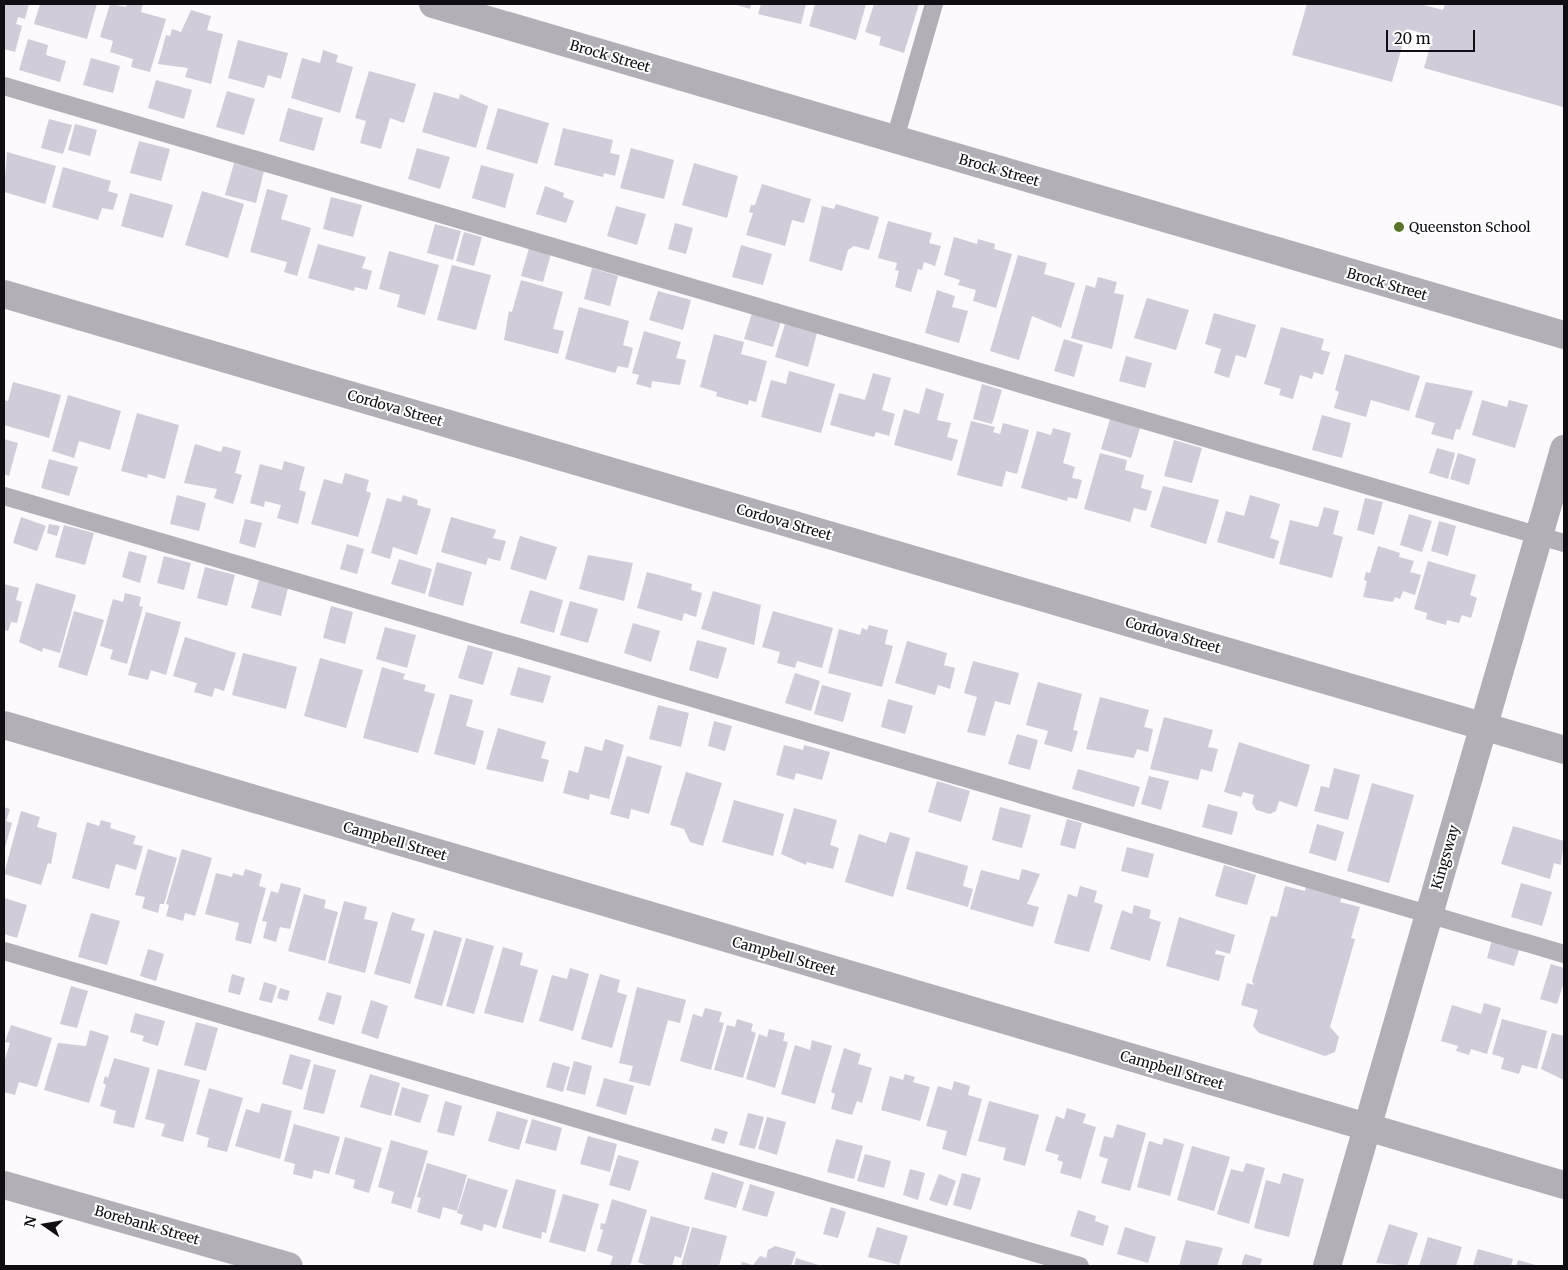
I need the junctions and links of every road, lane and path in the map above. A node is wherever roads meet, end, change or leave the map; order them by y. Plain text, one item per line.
1 (433, 4) edge
2 (934, 4) edge
3 (4, 86) edge
4 (895, 139) junction
5 (4, 294) edge
6 (1564, 336) edge
7 (1564, 449) edge
8 (4, 496) edge
9 (1552, 539) edge
10 (4, 725) edge
11 (1483, 726) junction
12 (1564, 750) edge
13 (1429, 915) junction
14 (4, 952) edge
15 (1564, 954) edge
16 (1369, 1129) junction
17 (4, 1185) edge
18 (1564, 1185) edge
19 (289, 1266) edge
20 (1080, 1266) edge
21 (1327, 1266) edge

1 - 4 street, Brock Street
2 - 4 lane
3 - 9 lane
4 - 6 street, Brock Street
5 - 11 street, Cordova Street
7 - 9 street, Kingsway
8 - 13 lane
9 - 11 street, Kingsway
10 - 16 street, Campbell Street
11 - 12 street, Cordova Street
11 - 13 street, Kingsway
13 - 15 lane
13 - 16 street, Kingsway
14 - 20 lane
16 - 18 street, Campbell Street
16 - 21 street, Kingsway
17 - 19 street, Borebank Street

